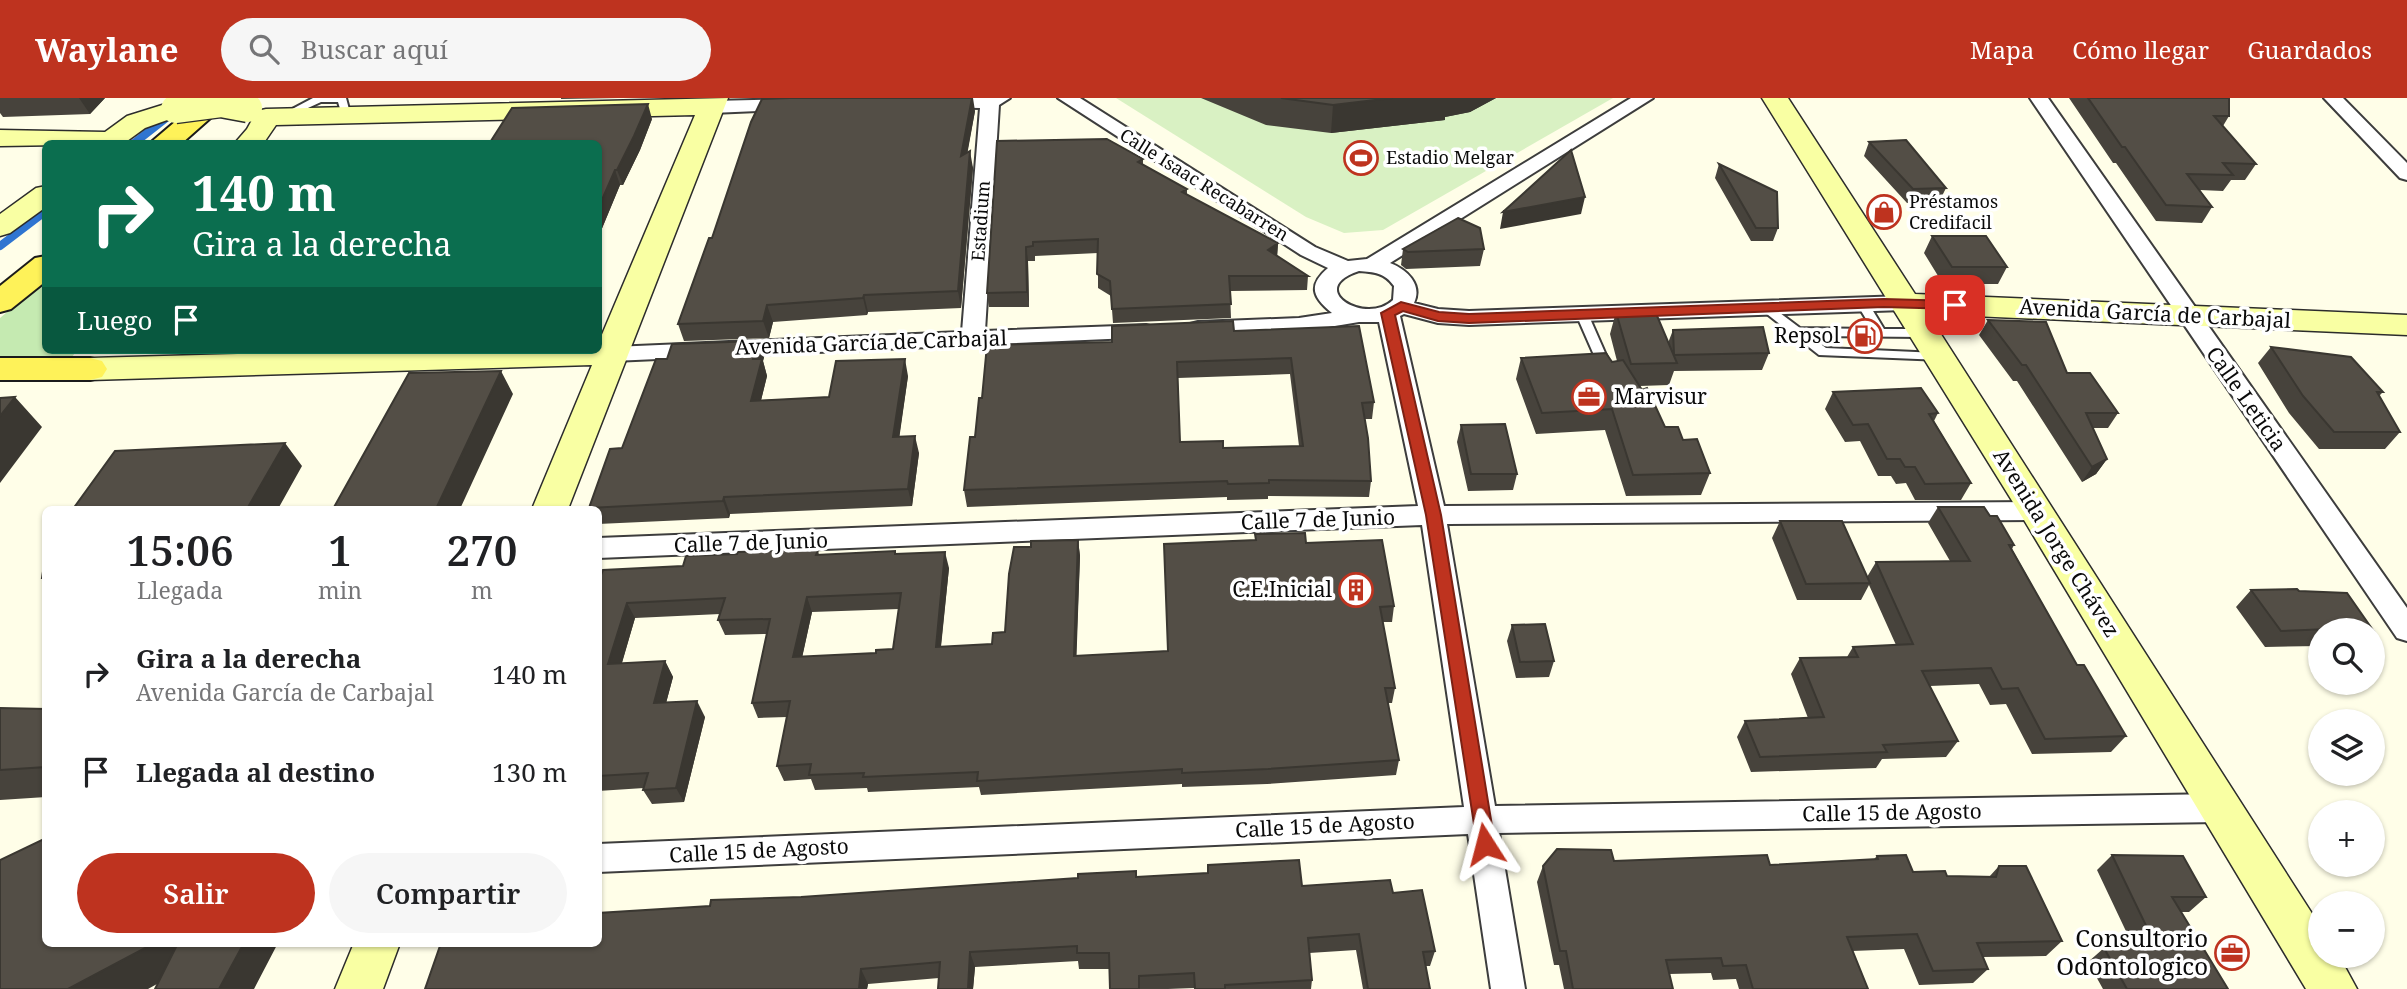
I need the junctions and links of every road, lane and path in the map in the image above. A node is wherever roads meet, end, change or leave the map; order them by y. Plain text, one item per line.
1 (220, 98) edge
2 (1067, 98) edge
3 (1644, 98) edge
4 (1775, 98) edge
5 (2039, 98) edge
6 (2333, 98) edge
7 (996, 100) edge
8 (714, 102) edge
9 (344, 103) edge
10 (920, 103) edge
11 (171, 104) edge
12 (809, 105) edge
13 (264, 108) edge
14 (0, 138) edge
15 (53, 140) edge
16 (109, 140) edge
17 (168, 140) edge
18 (201, 140) edge
19 (251, 140) edge
20 (2407, 174) edge
21 (42, 197) edge
22 (0, 227) edge
23 (42, 241) edge
24 (1372, 265) junction
25 (1343, 267) junction
26 (42, 268) edge
27 (0, 274) edge
28 (0, 302) edge
29 (1904, 303) junction
30 (1863, 304) junction
31 (1764, 307) junction
32 (1394, 310) junction
33 (1582, 314) junction
34 (1357, 316) junction
35 (2188, 316) junction
36 (2407, 325) edge
37 (1797, 332) junction
38 (1881, 332) junction
39 (973, 339) junction
40 (1930, 345) junction
41 (613, 354) junction
42 (98, 359) edge
43 (0, 369) edge
44 (1610, 378) edge
45 (552, 506) edge
46 (2037, 511) junction
47 (1433, 515) junction
48 (602, 548) edge
49 (2407, 630) edge
50 (2220, 808) junction
51 (1481, 820) junction
52 (602, 858) edge
53 (375, 947) edge
54 (359, 989) edge
55 (1508, 989) edge
56 (2333, 989) edge

1 - 17 main road
2 - 25 street, Calle Isaac Recabarren
3 - 24 street
4 - 29 main road, Avenida Jorge Chávez
5 - 35 street, Calle Leticia
6 - 20 street
7 - 10 street
7 - 39 street, Estadium
8 - 9 main road
8 - 12 street
8 - 41 main road
9 - 13 main road
11 - 13 main road, bridge
11 - 16 main road
13 - 18 main road
13 - 19 main road
14 - 15 main road
21 - 22 main road
23 - 27 main road
24 - 25 street
24 - 32 street
25 - 34 street
26 - 28 main road
29 - 30 street, Avenida García de Carbajal
29 - 35 main road, Avenida García de Carbajal
29 - 40 main road, Avenida Jorge Chávez
30 - 31 street, Avenida García de Carbajal
30 - 38 lane
31 - 33 street, Avenida García de Carbajal
31 - 37 lane
32 - 33 street, Avenida García de Carbajal
32 - 34 street
32 - 47 street
33 - 44 lane
34 - 39 street, Avenida García de Carbajal
35 - 36 main road, Avenida García de Carbajal
35 - 49 street, Calle Leticia
37 - 38 lane
37 - 40 lane
38 - 40 lane
39 - 41 street, Avenida García de Carbajal
40 - 46 main road, Avenida Jorge Chávez
41 - 42 main road, Avenida García de Carbajal
41 - 45 main road
42 - 43 main road
46 - 47 street, Calle 7 de Junio
46 - 50 main road, Avenida Jorge Chávez
47 - 48 street, Calle 7 de Junio
47 - 51 street
50 - 51 street, Calle 15 de Agosto
50 - 56 main road, Avenida Jorge Chávez
51 - 52 street, Calle 15 de Agosto
51 - 55 street
53 - 54 main road

